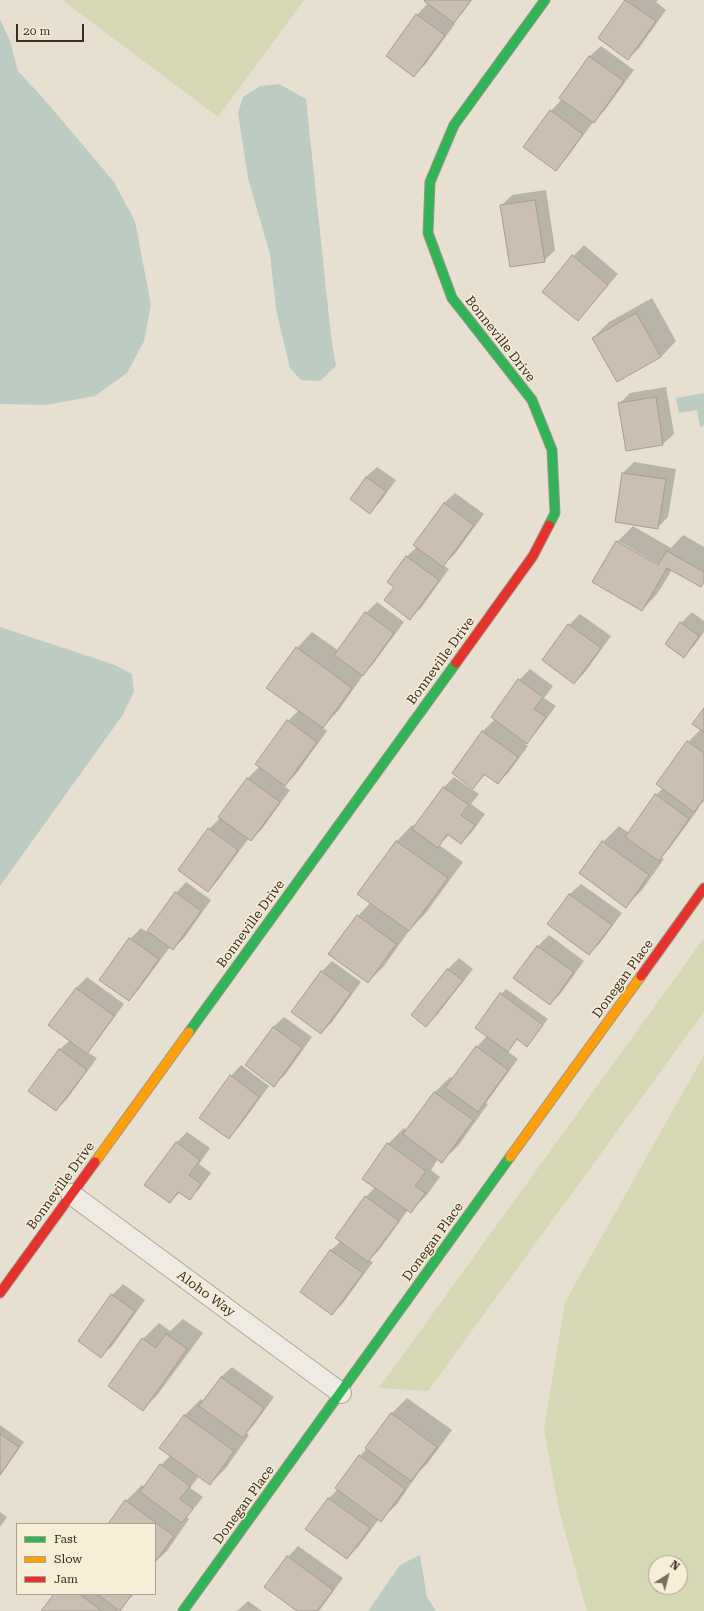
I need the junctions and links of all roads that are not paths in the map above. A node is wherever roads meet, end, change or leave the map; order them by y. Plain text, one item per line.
1 (545, 0) edge
2 (704, 888) edge
3 (71, 1194) junction
4 (0, 1293) edge
5 (341, 1393) junction
6 (183, 1611) edge

1 - 3 street, Bonneville Drive
2 - 5 street, Donegan Place
3 - 4 street, Bonneville Drive
3 - 5 street, Aloho Way
5 - 6 street, Donegan Place

